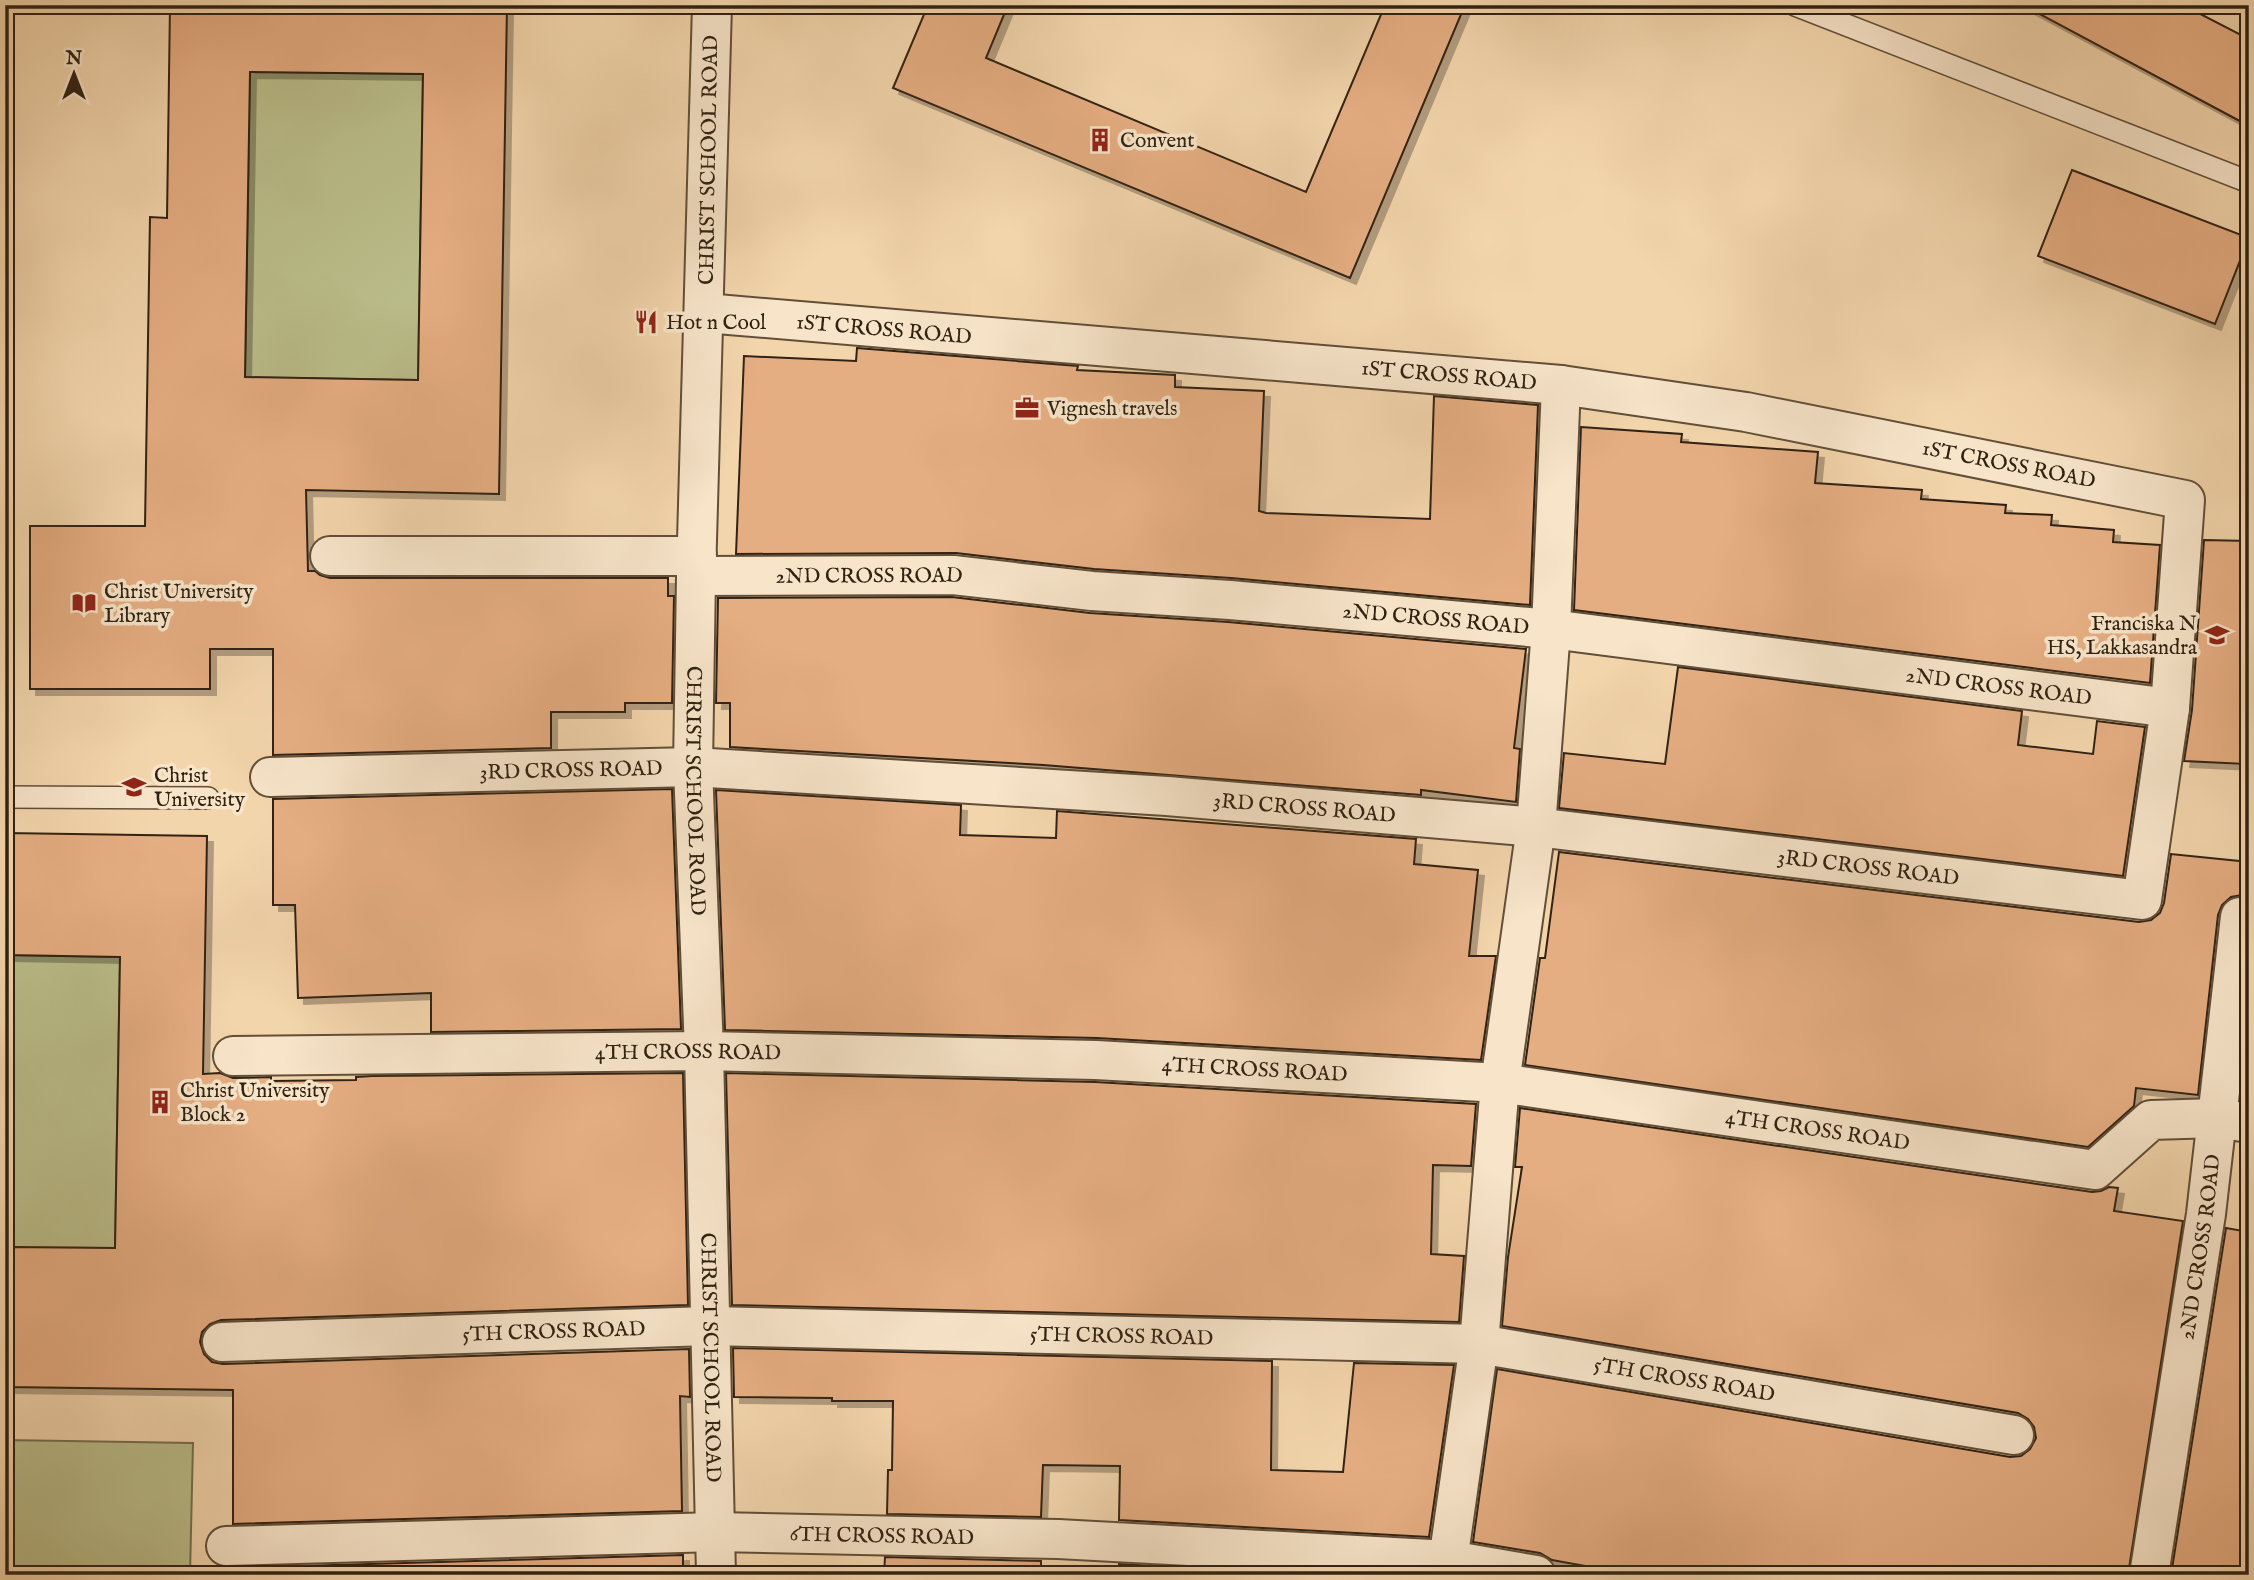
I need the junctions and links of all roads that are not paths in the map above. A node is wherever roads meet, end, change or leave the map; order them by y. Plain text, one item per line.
1 (712, 5) edge
2 (1795, 5) edge
3 (2249, 182) edge
4 (705, 313) junction
5 (1561, 385) junction
6 (330, 556) dead end
7 (697, 566) junction
8 (1551, 629) junction
9 (2171, 708) junction
10 (693, 766) junction
11 (270, 777) dead end
12 (5, 797) edge
13 (208, 798) dead end
14 (1536, 827) junction
15 (2240, 917) dead end
16 (704, 1051) junction
17 (233, 1056) dead end
18 (1500, 1083) junction
19 (2233, 1121) edge
20 (709, 1326) junction
21 (222, 1342) dead end
22 (1479, 1344) junction
23 (2014, 1434) dead end
24 (716, 1532) junction
25 (226, 1546) dead end
26 (1448, 1567) edge
27 (716, 1575) edge
28 (1536, 1575) edge
29 (2149, 1575) edge

1 - 4 street, CHRIST SCHOOL ROAD
2 - 3 lane
4 - 5 street, 1ST CROSS ROAD
4 - 7 street, CHRIST SCHOOL ROAD
5 - 8 street
5 - 9 street, 1ST CROSS ROAD
6 - 7 street, 2ND CROSS ROAD
7 - 8 street, 2ND CROSS ROAD
7 - 10 street, CHRIST SCHOOL ROAD
8 - 9 street, 2ND CROSS ROAD
8 - 14 street
9 - 14 street, 3RD CROSS ROAD
10 - 11 street, 3RD CROSS ROAD
10 - 14 street, 3RD CROSS ROAD
10 - 16 street, CHRIST SCHOOL ROAD
12 - 13 lane
14 - 18 street
15 - 19 street, 2ND CROSS ROAD
16 - 17 street, 4TH CROSS ROAD
16 - 18 street, 4TH CROSS ROAD
16 - 20 street, CHRIST SCHOOL ROAD
18 - 19 street, 4TH CROSS ROAD
18 - 22 street
19 - 29 street, 2ND CROSS ROAD
20 - 21 street, 5TH CROSS ROAD
20 - 22 street, 5TH CROSS ROAD
20 - 24 street, CHRIST SCHOOL ROAD
22 - 23 street, 5TH CROSS ROAD
22 - 26 street
24 - 25 street, 6TH CROSS ROAD
24 - 26 street, 6TH CROSS ROAD
24 - 27 street, CHRIST SCHOOL ROAD
26 - 28 street, 6TH CROSS ROAD

